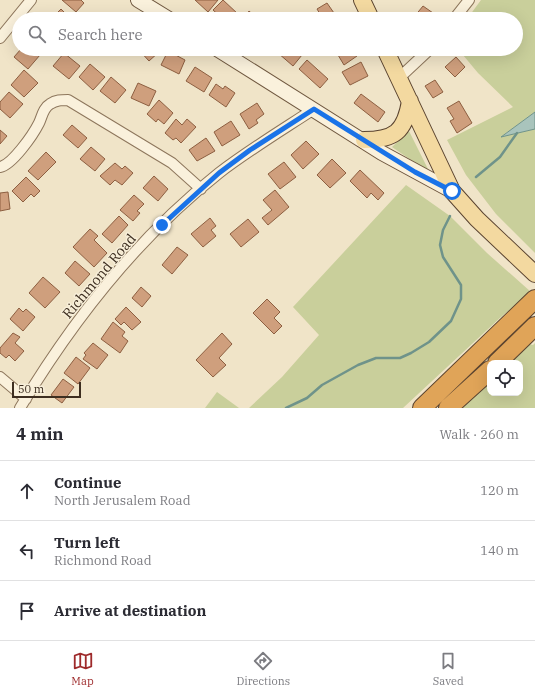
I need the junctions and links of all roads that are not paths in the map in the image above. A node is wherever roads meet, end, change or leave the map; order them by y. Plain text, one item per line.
1 (32, 0) edge
2 (138, 0) edge
3 (362, 0) edge
4 (468, 0) edge
5 (22, 12) edge
6 (158, 12) edge
7 (368, 12) edge
8 (459, 12) edge
9 (12, 24) edge
10 (0, 38) edge
11 (228, 56) edge
12 (388, 56) edge
13 (423, 56) edge
14 (399, 78) junction
15 (410, 102) junction
16 (314, 109) junction
17 (364, 140) junction
18 (0, 167) edge
19 (201, 189) junction
20 (452, 191) junction
21 (534, 272) edge
22 (535, 299) edge
23 (535, 326) edge
24 (500, 360) edge
25 (487, 373) edge
26 (0, 377) edge
27 (26, 399) junction
28 (20, 408) edge
29 (422, 408) edge
30 (448, 408) edge

1 - 5 street
2 - 6 main road
3 - 7 main road
4 - 8 street
9 - 10 street
11 - 16 main road
12 - 14 main road
13 - 14 street
14 - 15 main road
15 - 17 main road
15 - 20 main road
16 - 17 main road
16 - 19 street, Richmond Road
17 - 20 main road
18 - 19 street
19 - 27 street, Richmond Road
20 - 21 main road
22 - 29 highway
23 - 24 highway
25 - 30 highway
26 - 27 street
27 - 28 street, Richmond Road

